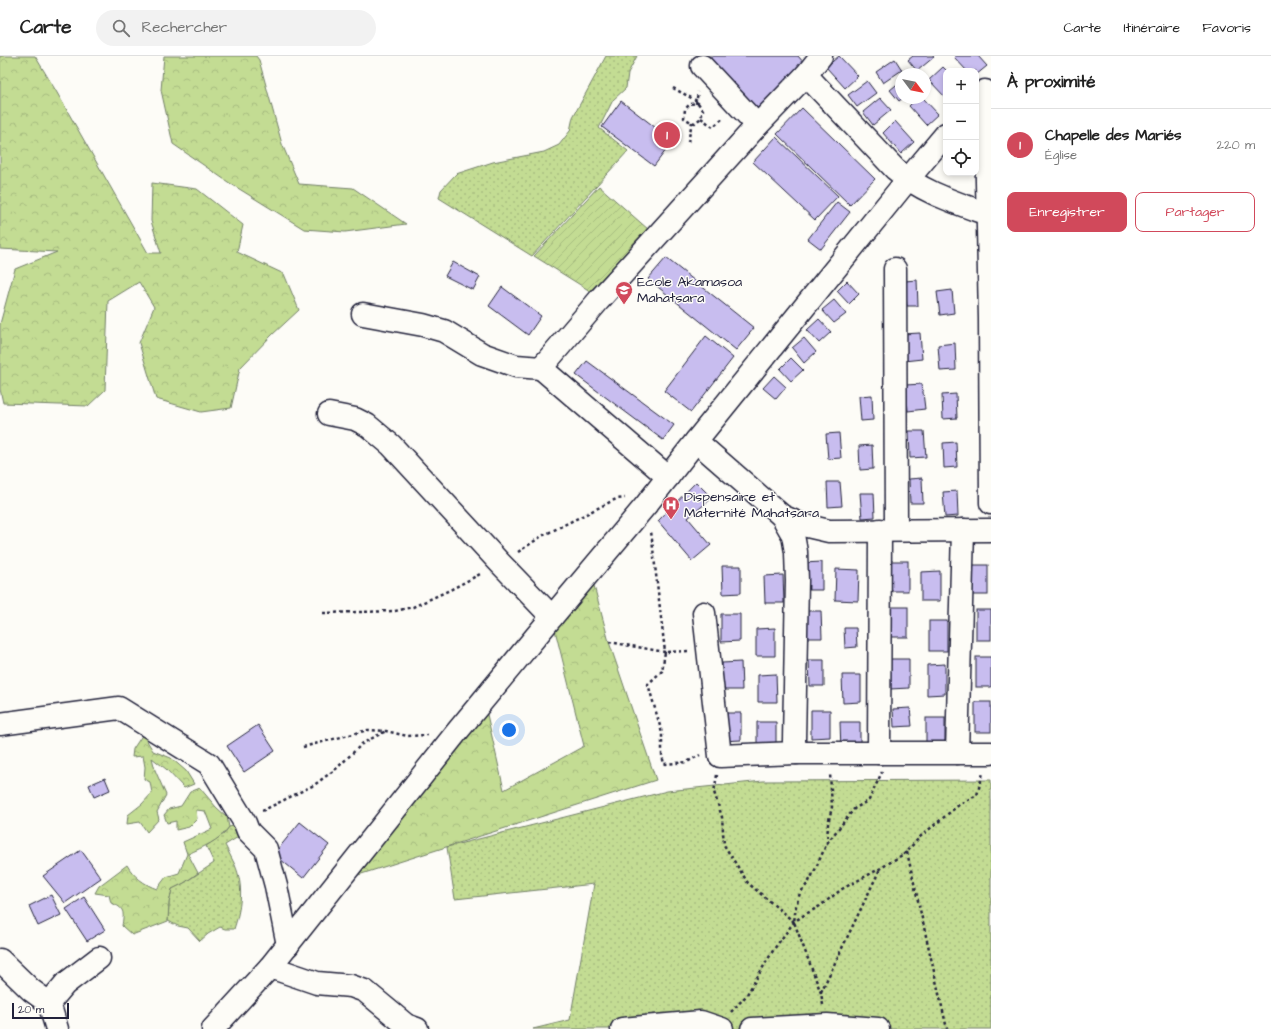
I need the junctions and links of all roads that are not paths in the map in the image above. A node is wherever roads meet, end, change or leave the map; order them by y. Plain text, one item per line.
1 (821, 56) edge
2 (702, 66) dead end
3 (806, 75) junction
4 (984, 93) edge
5 (757, 125) junction
6 (943, 138) edge
7 (988, 159) edge
8 (908, 180) junction
9 (987, 214) junction
10 (895, 269) dead end
11 (363, 314) dead end
12 (540, 368) junction
13 (329, 414) dead end
14 (696, 441) junction
15 (668, 478) junction
16 (991, 503) edge
17 (782, 516) junction
18 (888, 530) junction
19 (963, 530) junction
20 (991, 530) edge
21 (704, 613) dead end
22 (552, 617) junction
23 (0, 724) edge
24 (957, 752) junction
25 (885, 753) junction
26 (990, 753) edge
27 (796, 754) junction
28 (288, 945) junction
29 (99, 958) dead end
30 (0, 960) edge
31 (270, 967) junction
32 (49, 1003) junction
33 (57, 1029) edge
34 (213, 1029) edge
35 (417, 1029) edge
36 (622, 1029) edge
37 (722, 1029) edge
38 (752, 1029) edge
39 (878, 1029) edge

1 - 3 street
2 - 5 street
3 - 5 street
3 - 8 street
4 - 7 street
5 - 12 street
6 - 8 street
7 - 9 street
8 - 9 street
8 - 14 street
9 - 16 street
10 - 18 street
11 - 12 street
12 - 15 street
13 - 22 street
14 - 15 street
14 - 17 street
15 - 22 street
17 - 18 street
17 - 27 street
18 - 19 street
18 - 25 street
19 - 20 street
19 - 24 street
21 - 27 street
22 - 28 street
23 - 28 street
24 - 25 street
24 - 26 street
25 - 27 street
28 - 31 street
29 - 32 street
30 - 32 street
31 - 34 street
31 - 35 street
32 - 33 street
36 - 37 street
38 - 39 street

